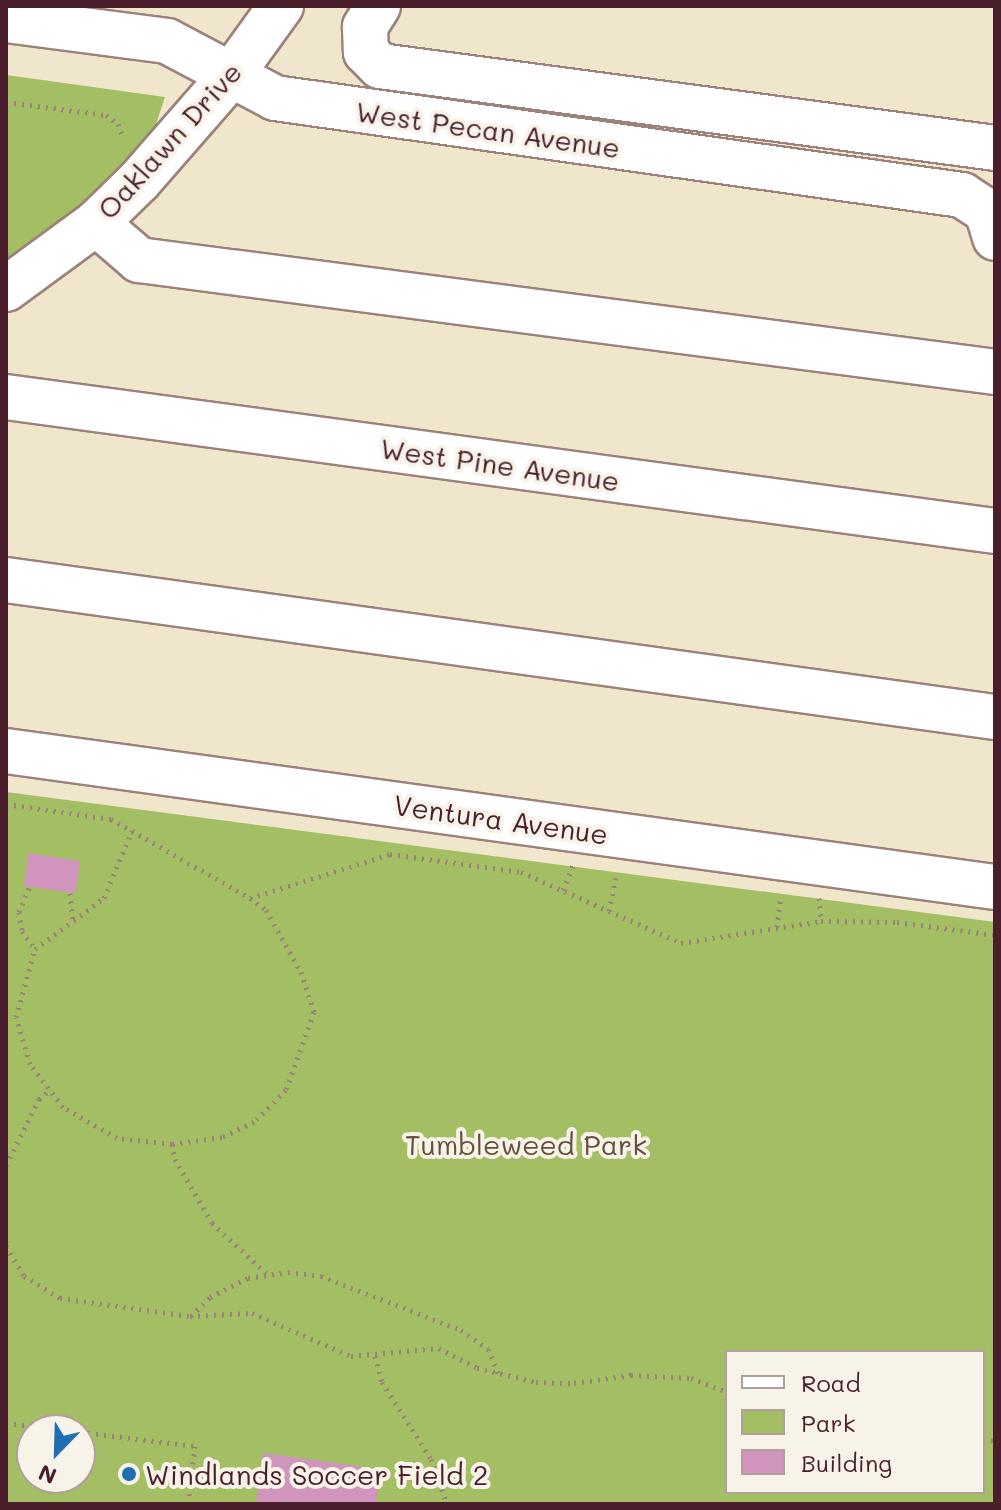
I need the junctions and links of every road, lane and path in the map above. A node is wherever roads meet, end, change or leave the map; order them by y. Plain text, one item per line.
1 (281, 6) edge
2 (378, 6) edge
3 (6, 20) edge
4 (229, 78) junction
5 (6, 102) edge
6 (122, 130) dead end
7 (995, 148) edge
8 (988, 221) edge
9 (96, 223) junction
10 (6, 289) edge
11 (995, 372) edge
12 (6, 397) edge
13 (995, 531) edge
14 (6, 580) edge
15 (995, 717) edge
16 (6, 751) edge
17 (6, 804) edge
18 (132, 831) junction
19 (995, 887) edge
20 (29, 888) dead end
21 (70, 893) dead end
22 (250, 898) junction
23 (73, 924) junction
24 (995, 935) edge
25 (35, 949) junction
26 (50, 1090) junction
27 (172, 1144) junction
28 (6, 1165) edge
29 (6, 1246) edge
30 (266, 1273) junction
31 (190, 1316) junction
32 (375, 1356) junction
33 (499, 1375) junction
34 (725, 1391) edge
35 (96, 1434) edge
36 (188, 1504) edge
37 (447, 1504) edge

1 - 4 street, Oaklawn Drive
2 - 7 street
3 - 4 street, West Pecan Avenue
4 - 8 street, West Pecan Avenue
4 - 9 street, Oaklawn Drive
5 - 6 path
9 - 10 street, Oaklawn Drive
9 - 11 street
12 - 13 street, West Pine Avenue
14 - 15 street
16 - 19 street, Ventura Avenue
17 - 18 path
18 - 22 path
18 - 23 path
20 - 25 path
21 - 23 path
22 - 24 path
22 - 27 path
23 - 25 path
25 - 26 path
26 - 27 path
26 - 28 path
27 - 30 path
29 - 31 path
30 - 31 path
30 - 33 path
31 - 32 path
32 - 33 path
32 - 37 path
33 - 34 path
35 - 36 path

